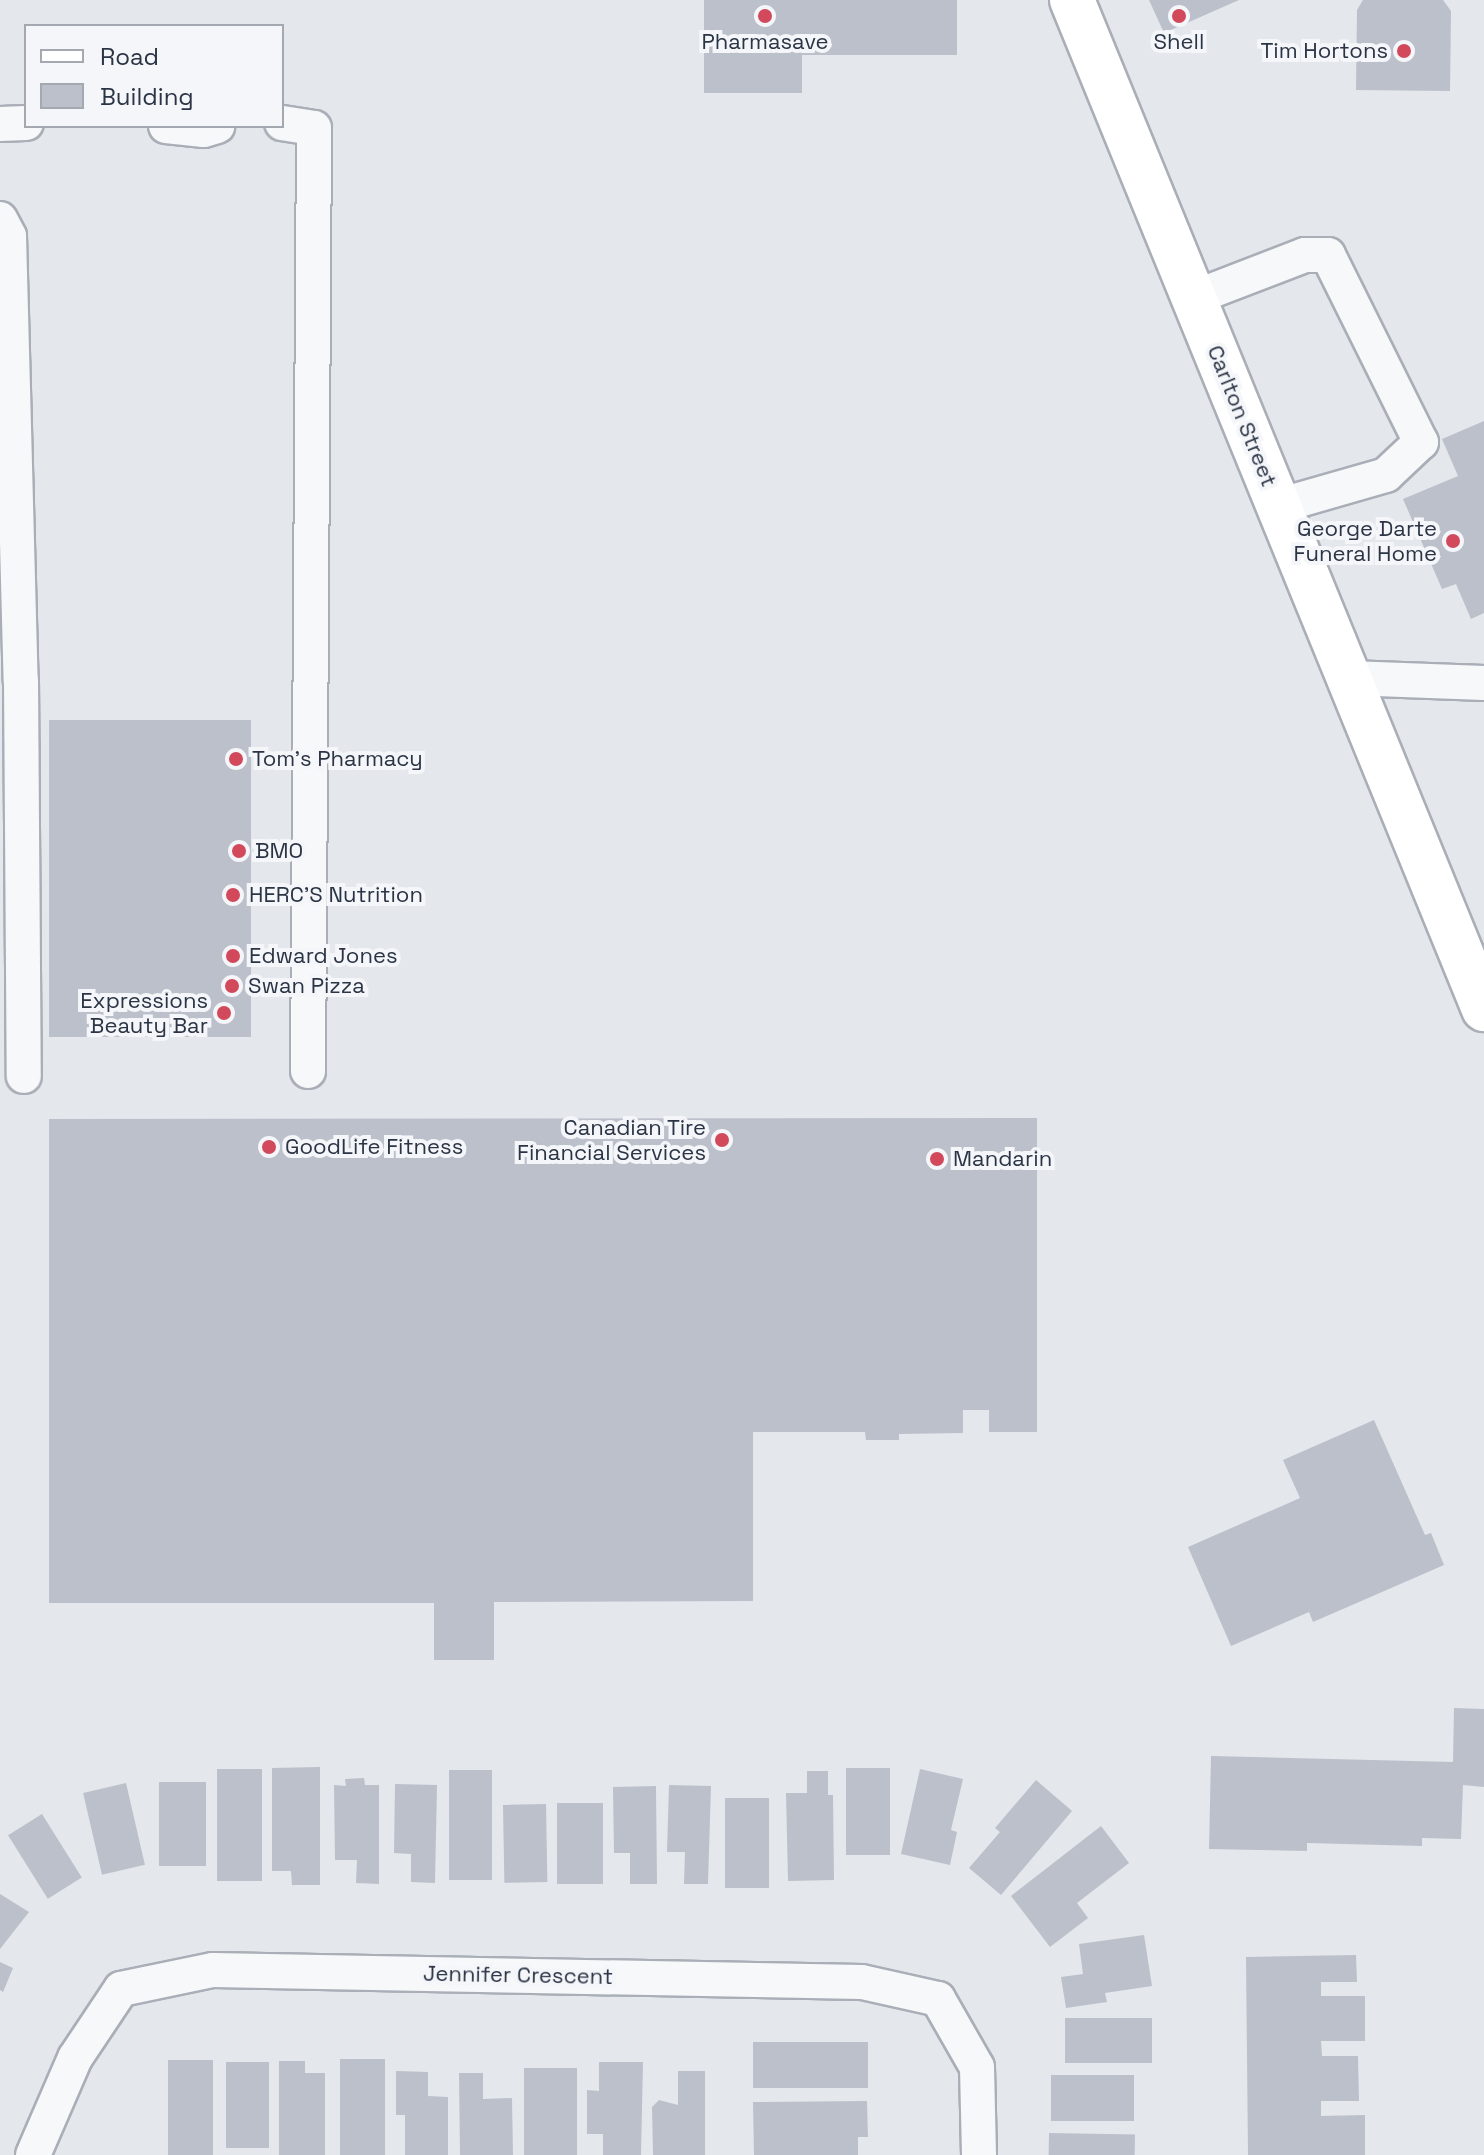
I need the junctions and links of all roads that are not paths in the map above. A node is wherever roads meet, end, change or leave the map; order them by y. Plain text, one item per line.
1 (1072, 0) edge
2 (24, 123) edge
3 (284, 123) edge
4 (0, 124) edge
5 (185, 128) edge
6 (210, 128) edge
7 (0, 219) edge
8 (1193, 298) junction
9 (1278, 506) junction
10 (1349, 678) junction
11 (1484, 683) edge
12 (1470, 939) edge
13 (1482, 998) edge
14 (308, 1071) dead end
15 (24, 1076) dead end
16 (33, 2155) edge
17 (979, 2155) edge

1 - 8 main road, Carlton Street
2 - 4 street
3 - 14 street
5 - 6 street
7 - 15 street
8 - 9 main road, Carlton Street
8 - 9 street
9 - 10 main road, Carlton Street
10 - 11 street
10 - 12 main road, Carlton Street
12 - 13 main road, Carlton Street
16 - 17 street, Jennifer Crescent

